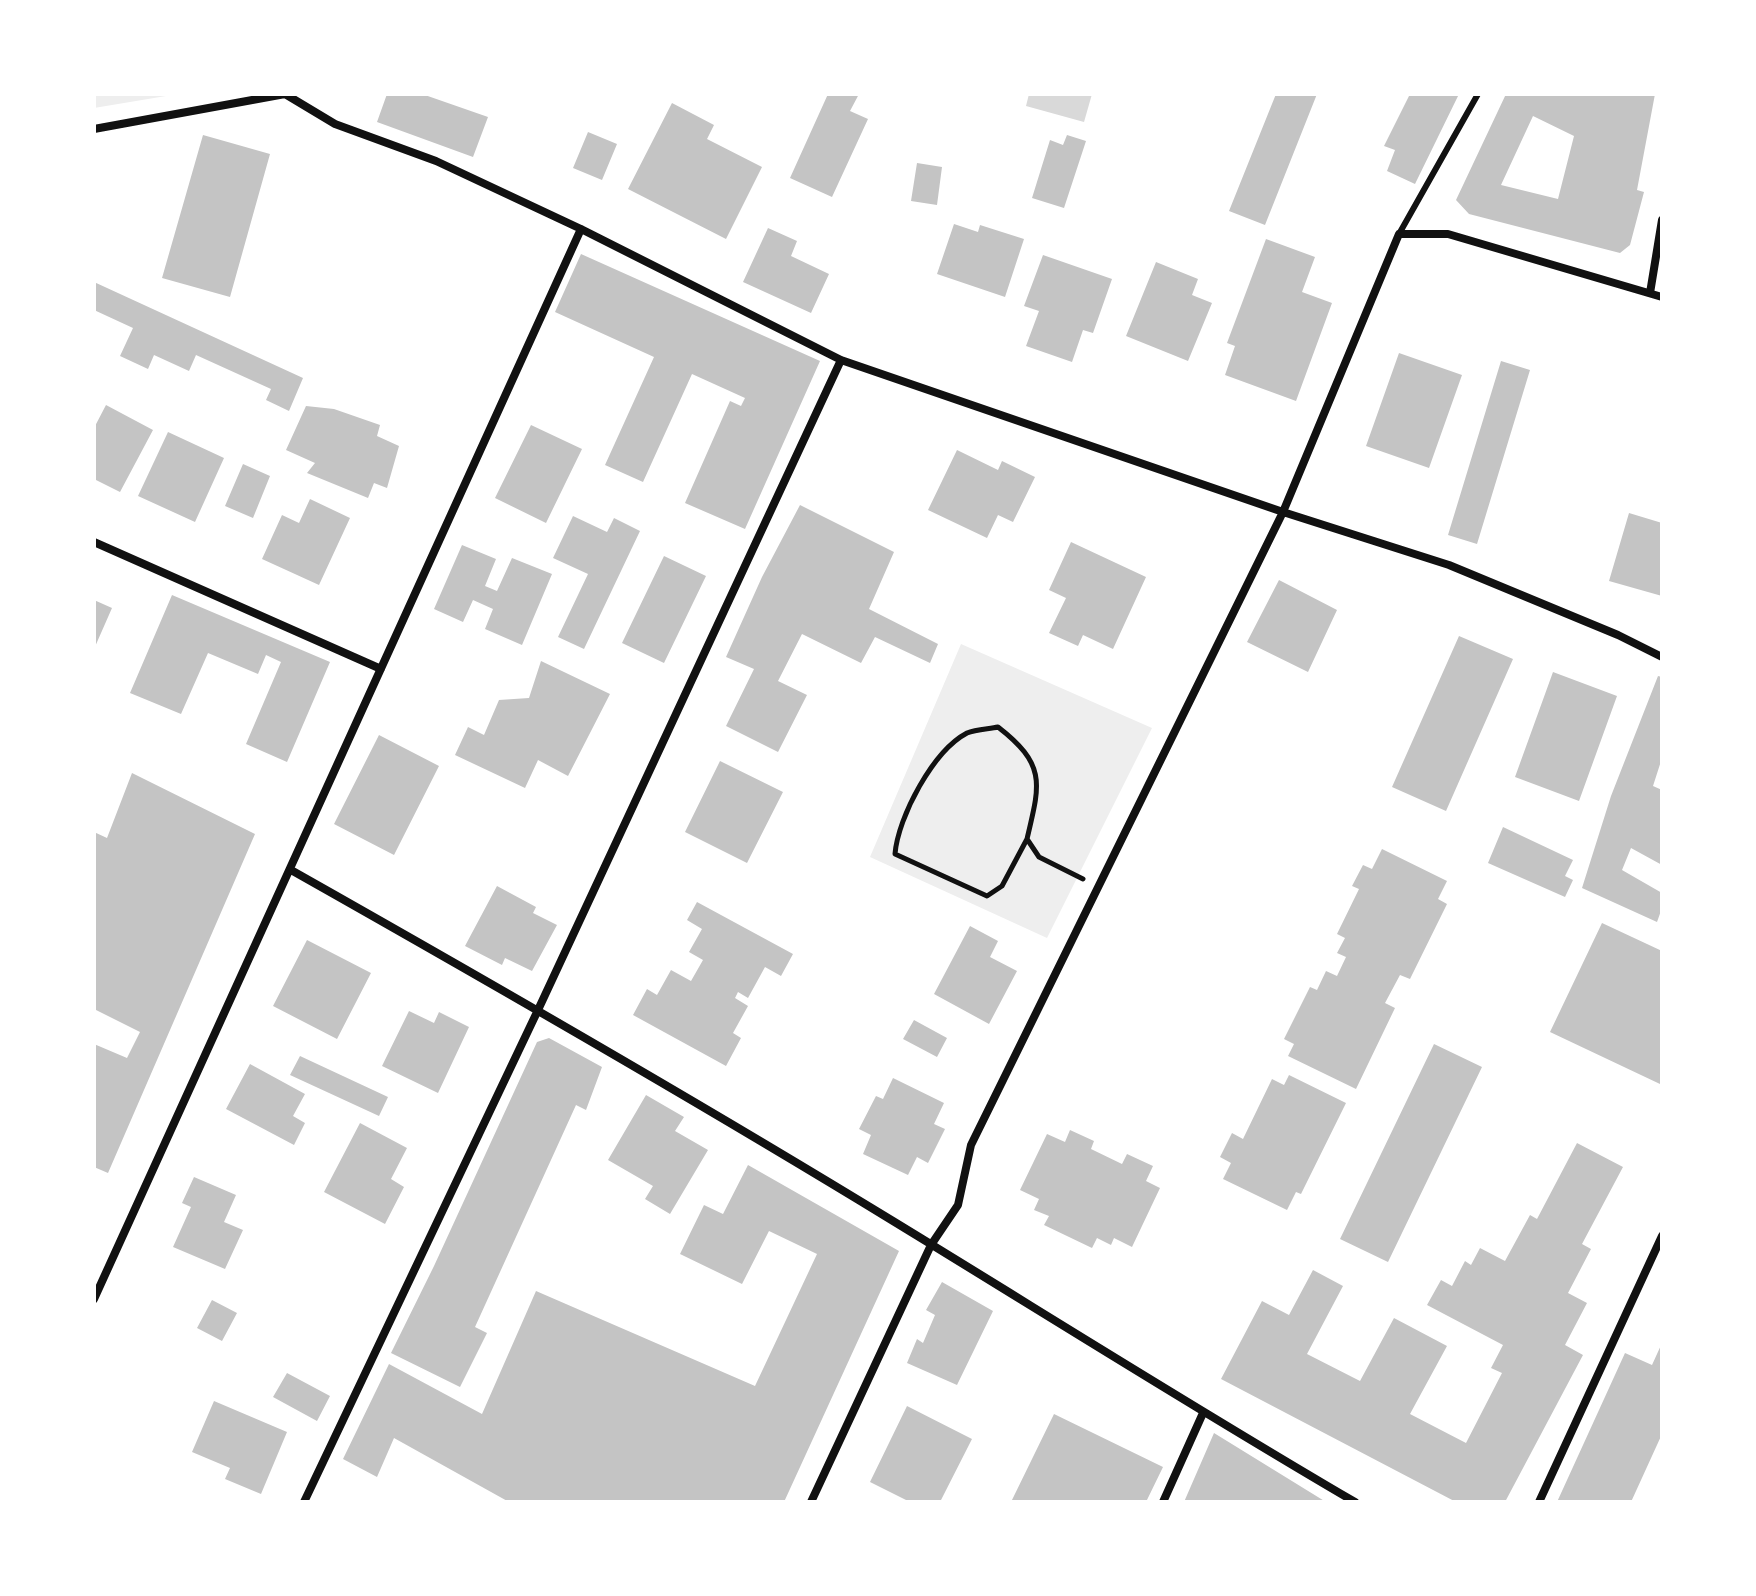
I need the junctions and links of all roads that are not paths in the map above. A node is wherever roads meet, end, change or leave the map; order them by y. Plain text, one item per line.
1 (285, 94) edge
2 (1478, 94) edge
3 (94, 129) edge
4 (1662, 220) edge
5 (581, 229) junction
6 (1399, 234) junction
7 (1650, 293) junction
8 (1662, 297) edge
9 (841, 360) junction
10 (1283, 512) junction
11 (94, 542) edge
12 (1662, 657) edge
13 (381, 669) junction
14 (291, 870) junction
15 (538, 1010) junction
16 (1662, 1236) edge
17 (931, 1245) junction
18 (94, 1299) edge
19 (1203, 1413) junction
20 (304, 1502) edge
21 (811, 1502) edge
22 (1163, 1502) edge
23 (1355, 1502) edge
24 (1539, 1502) edge

1 - 3 street
1 - 5 street
2 - 6 lane
4 - 7 street
5 - 9 street
5 - 13 street
6 - 7 street
6 - 10 street
7 - 8 street
9 - 10 street
9 - 15 street
10 - 12 street
10 - 17 street
11 - 13 street
13 - 14 street
14 - 15 street
14 - 18 street
15 - 17 street
15 - 20 street
16 - 24 street
17 - 19 street
17 - 21 street
19 - 22 street
19 - 23 street

